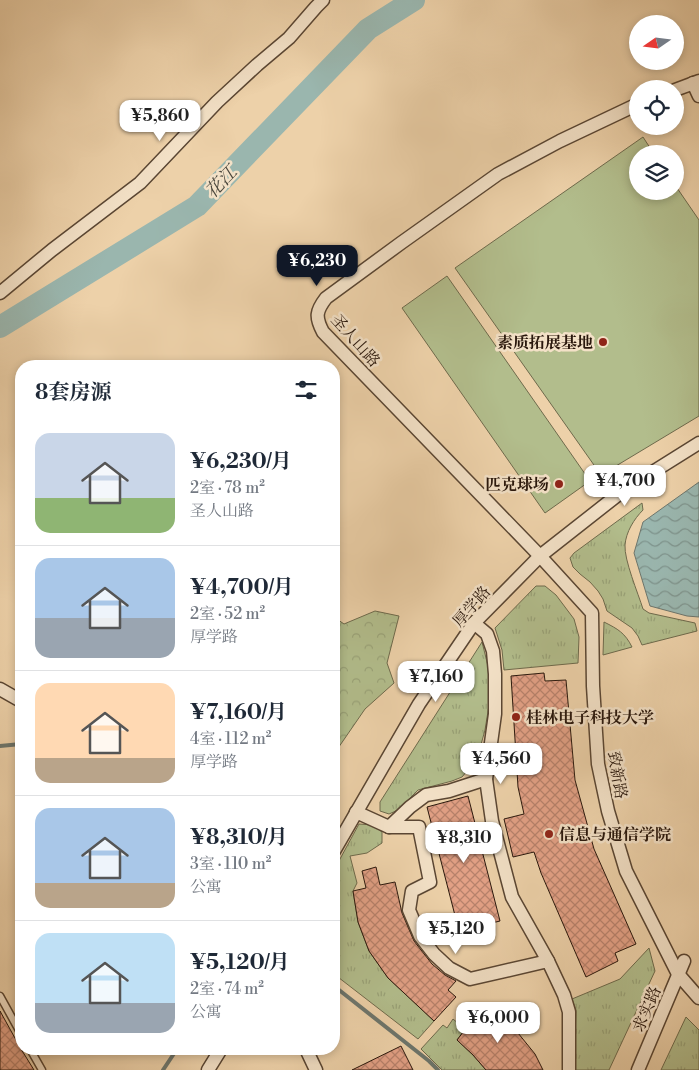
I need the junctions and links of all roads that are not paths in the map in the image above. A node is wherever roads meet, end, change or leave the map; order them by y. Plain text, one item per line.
1 (323, 0) edge
2 (696, 82) edge
3 (684, 87) edge
4 (699, 96) edge
5 (629, 108) edge
6 (0, 293) edge
7 (699, 443) edge
8 (540, 556) junction
9 (474, 623) junction
10 (0, 690) edge
11 (15, 697) edge
12 (486, 780) junction
13 (356, 812) junction
14 (389, 827) junction
15 (340, 840) edge
16 (548, 961) junction
17 (684, 961) dead end
18 (678, 974) junction
19 (0, 996) edge
20 (699, 998) edge
21 (15, 1023) edge
22 (33, 1055) edge
23 (217, 1055) edge
24 (309, 1055) edge
25 (42, 1070) edge
26 (208, 1070) edge
27 (316, 1070) edge
28 (568, 1070) edge
29 (638, 1070) edge

1 - 6 street
2 - 3 street
2 - 4 street
5 - 8 street, 圣人山路
7 - 8 street, 厚学路
8 - 9 street, 厚学路
8 - 18 street, 致新路
9 - 12 street
9 - 13 street, 厚学路
10 - 11 street
12 - 14 street
12 - 16 street
13 - 14 street
13 - 15 street, 厚学路
14 - 16 street
16 - 28 street
17 - 18 street, 求实路
18 - 20 street, 致新路
18 - 29 street, 求实路
19 - 21 lane
22 - 25 lane
23 - 26 street
24 - 27 street

